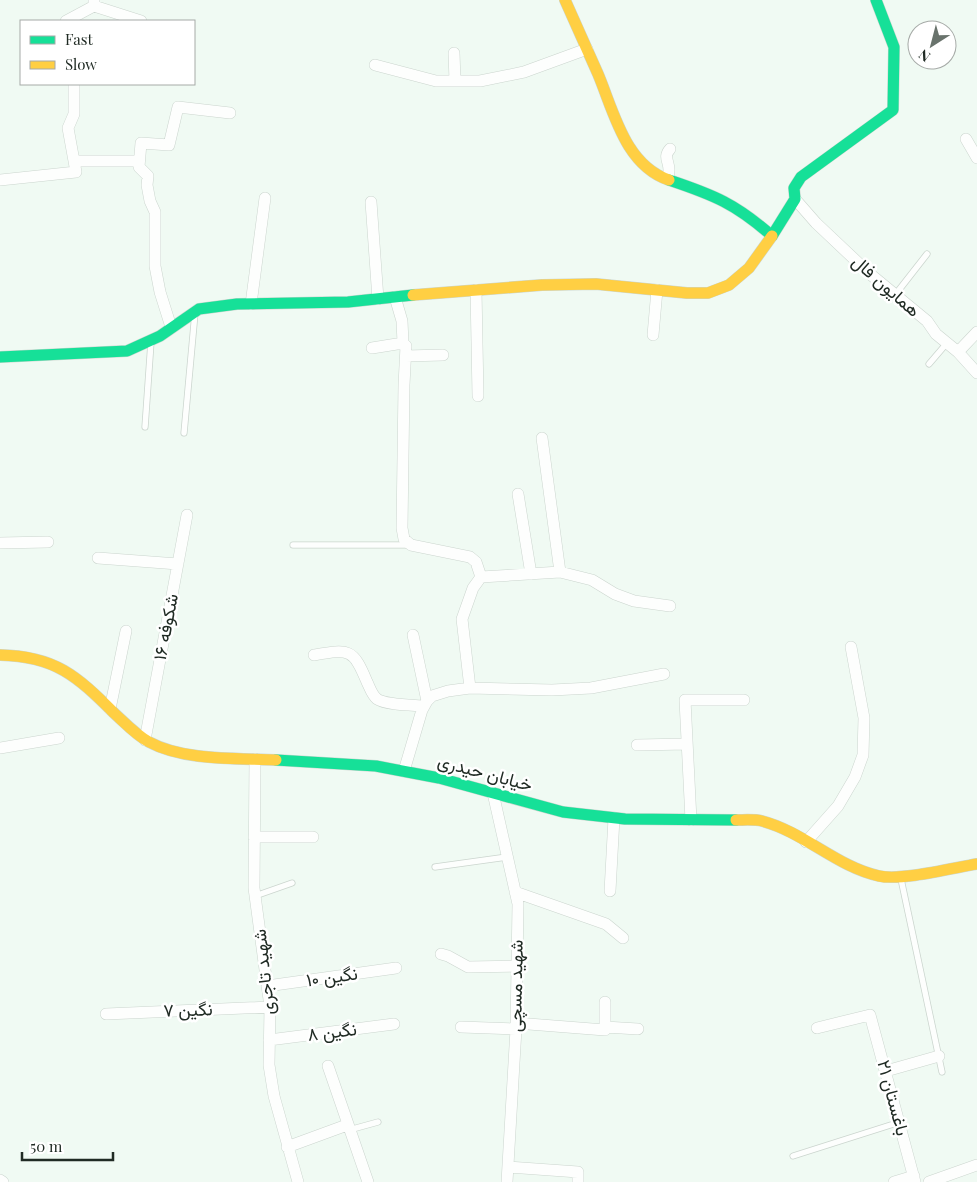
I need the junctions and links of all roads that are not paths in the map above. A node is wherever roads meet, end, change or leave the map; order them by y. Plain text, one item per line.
1 (565, 0) edge
2 (876, 0) edge
3 (94, 3) edge
4 (68, 20) edge
5 (138, 20) edge
6 (587, 49) junction
7 (454, 53) dead end
8 (375, 66) dead end
9 (456, 81) junction
10 (74, 85) edge
11 (230, 113) dead end
12 (966, 139) dead end
13 (670, 149) dead end
14 (977, 158) edge
15 (74, 161) junction
16 (138, 161) junction
17 (668, 179) junction
18 (0, 180) edge
19 (264, 198) dead end
20 (795, 198) junction
21 (371, 202) dead end
22 (772, 236) junction
23 (927, 254) dead end
24 (476, 290) junction
25 (657, 290) junction
26 (895, 294) junction
27 (395, 297) junction
28 (378, 300) junction
29 (251, 304) junction
30 (195, 311) junction
31 (171, 327) junction
32 (977, 332) edge
33 (653, 335) dead end
34 (151, 341) junction
35 (404, 343) junction
36 (947, 343) junction
37 (372, 348) dead end
38 (958, 352) junction
39 (443, 355) dead end
40 (406, 356) junction
41 (0, 357) edge
42 (929, 364) dead end
43 (977, 373) edge
44 (478, 396) dead end
45 (145, 427) dead end
46 (184, 433) dead end
47 (542, 438) dead end
48 (518, 494) dead end
49 (187, 515) dead end
50 (48, 542) dead end
51 (0, 543) edge
52 (411, 545) junction
53 (293, 546) dead end
54 (98, 558) dead end
55 (178, 564) junction
56 (560, 572) junction
57 (531, 574) junction
58 (481, 577) junction
59 (670, 606) dead end
60 (126, 631) dead end
61 (413, 634) dead end
62 (851, 647) dead end
63 (0, 655) edge
64 (314, 655) dead end
65 (664, 674) dead end
66 (470, 688) junction
67 (744, 700) dead end
68 (425, 704) junction
69 (110, 709) junction
70 (59, 738) dead end
71 (145, 740) junction
72 (687, 744) junction
73 (637, 745) dead end
74 (0, 748) edge
75 (256, 758) junction
76 (404, 771) junction
77 (493, 793) junction
78 (614, 818) junction
79 (691, 820) junction
80 (254, 837) junction
81 (313, 837) dead end
82 (806, 842) junction
83 (507, 857) junction
84 (977, 864) edge
85 (434, 867) dead end
86 (901, 877) junction
87 (292, 883) dead end
88 (610, 891) dead end
89 (515, 892) junction
90 (255, 896) junction
91 (623, 938) dead end
92 (441, 954) dead end
93 (517, 966) junction
94 (396, 968) dead end
95 (267, 986) junction
96 (605, 1002) dead end
97 (270, 1007) junction
98 (106, 1014) dead end
99 (394, 1024) dead end
100 (516, 1026) junction
101 (461, 1027) dead end
102 (605, 1027) junction
103 (817, 1028) dead end
104 (638, 1029) dead end
105 (269, 1040) junction
106 (939, 1056) junction
107 (328, 1066) dead end
108 (886, 1071) junction
109 (942, 1072) dead end
110 (378, 1122) dead end
111 (900, 1122) junction
112 (348, 1127) junction
113 (287, 1147) junction
114 (793, 1156) dead end
115 (977, 1165) edge
116 (508, 1167) junction
117 (914, 1179) edge
118 (298, 1182) edge
119 (368, 1182) edge
120 (507, 1182) edge
121 (578, 1182) edge
122 (894, 1182) edge
123 (930, 1182) edge

1 - 6 street
2 - 20 street
3 - 4 street
3 - 5 street
6 - 9 street
6 - 17 street
7 - 9 street
8 - 9 street
10 - 15 street
11 - 16 street
12 - 14 street
13 - 17 street
15 - 16 street
15 - 18 street
16 - 31 street
17 - 22 street
19 - 29 street
20 - 22 street
20 - 26 street, همایون فال
21 - 28 street
22 - 25 street
23 - 26 lane
24 - 25 street
24 - 27 street
24 - 44 street
25 - 33 street
26 - 36 street, همایون فال
27 - 28 street
27 - 35 street
28 - 29 street
29 - 30 street
30 - 31 street
30 - 46 lane
31 - 34 street
32 - 38 street
34 - 41 street
34 - 45 lane
35 - 37 street
35 - 40 street
36 - 38 street, همایون فال
36 - 42 lane
38 - 43 street, همایون فال
39 - 40 street
40 - 52 street
47 - 56 street
48 - 57 street
49 - 55 street, شکوفه ۱۶
50 - 51 street
52 - 53 lane
52 - 58 street
54 - 55 street
55 - 71 street, شکوفه ۱۶
56 - 57 street
56 - 59 street
57 - 58 street
58 - 66 street
60 - 69 street
61 - 68 street
62 - 82 street
63 - 69 street, خیابان حیدری
64 - 68 street
65 - 66 street
66 - 68 street
67 - 72 street
68 - 76 street
69 - 71 street, خیابان حیدری
70 - 74 street
71 - 75 street, خیابان حیدری
72 - 73 street
72 - 79 street
75 - 76 street, خیابان حیدری
75 - 80 street, شهید تاجری
76 - 77 street, خیابان حیدری
77 - 78 street, خیابان حیدری
77 - 83 street, شهید مسچی
78 - 79 street, خیابان حیدری
78 - 88 street
79 - 82 street, خیابان حیدری
80 - 81 street
80 - 90 street, شهید تاجری
82 - 86 street, خیابان حیدری
83 - 85 lane
83 - 89 street, شهید مسچی
84 - 86 street, خیابان حیدری
86 - 106 lane
87 - 90 lane
89 - 91 street
89 - 93 street, شهید مسچی
90 - 95 street, شهید تاجری
92 - 93 street
93 - 100 street, شهید مسچی
94 - 95 street, نگین ۱۰
95 - 97 street, شهید تاجری
96 - 102 street
97 - 98 street, نگین ۷
97 - 105 street, شهید تاجری
99 - 105 street, نگین ۸
100 - 101 street
100 - 102 street
100 - 116 street, شهید مسچی
102 - 104 street
103 - 108 street, باغستان ۲۱
105 - 113 street, شهید تاجری
106 - 108 street
106 - 109 lane
107 - 112 street
108 - 111 street, باغستان ۲۱
110 - 112 lane
111 - 114 lane
111 - 117 street, باغستان ۲۱
112 - 113 street
112 - 119 street
113 - 118 street, شهید تاجری
115 - 123 street
116 - 120 street, شهید مسچی
116 - 121 street
117 - 122 street

